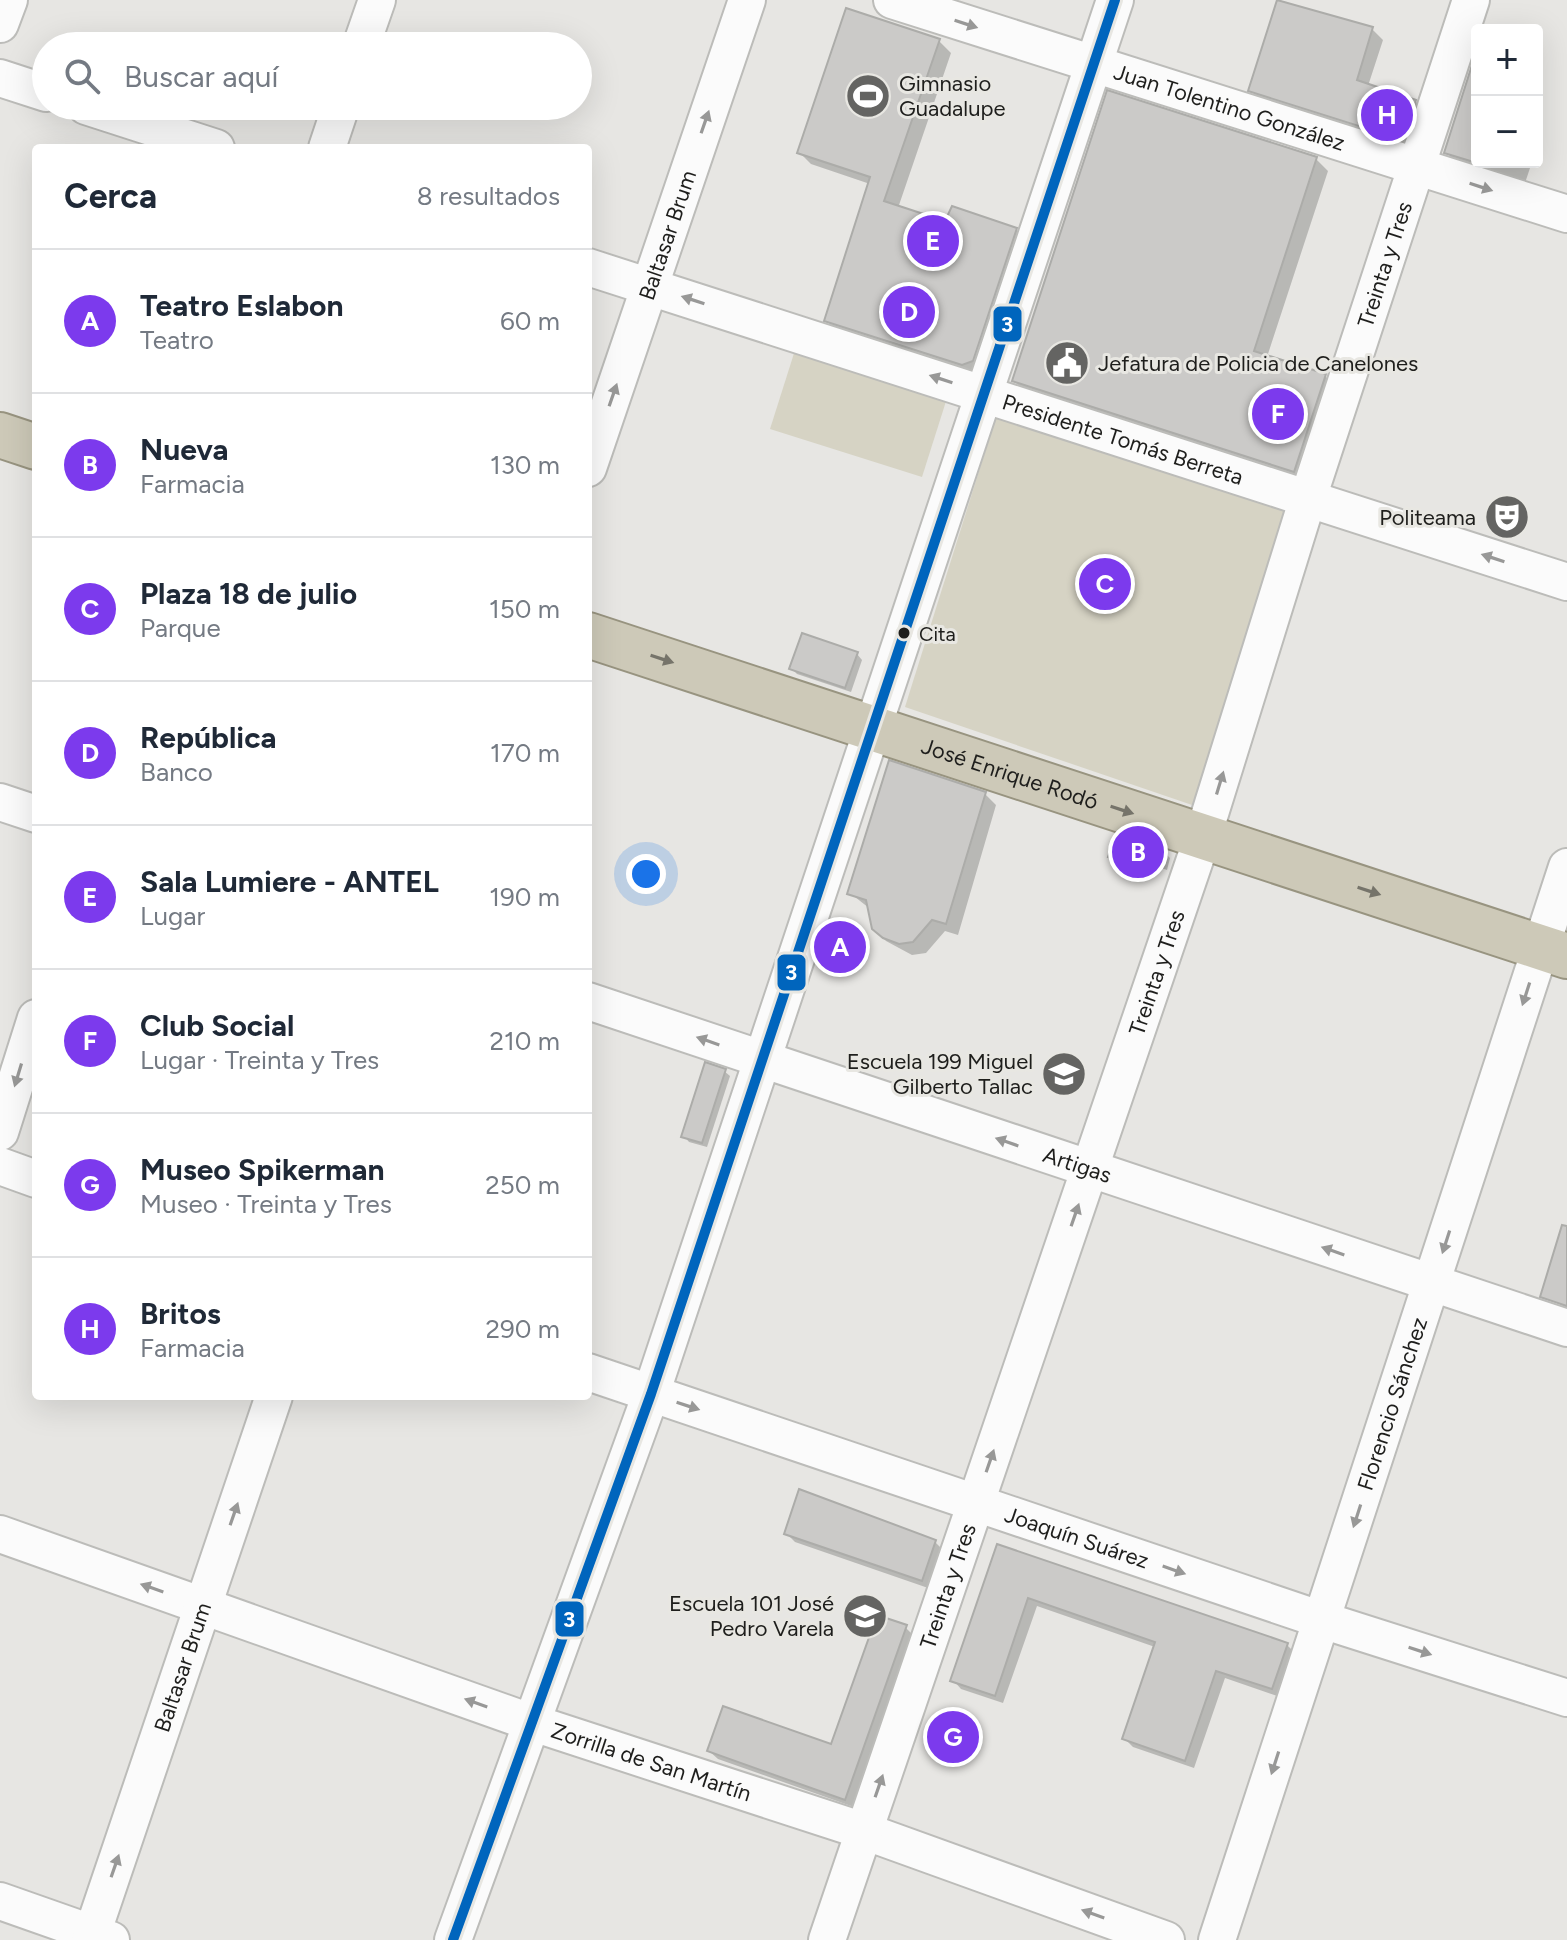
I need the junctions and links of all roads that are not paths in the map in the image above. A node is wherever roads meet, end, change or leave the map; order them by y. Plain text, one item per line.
1 (9, 0) edge
2 (377, 0) edge
3 (747, 0) edge
4 (892, 0) edge
5 (1115, 0) edge
6 (1471, 0) edge
7 (0, 24) edge
8 (366, 32) edge
9 (1094, 64) junction
10 (0, 78) edge
11 (32, 88) edge
12 (129, 120) edge
13 (336, 120) edge
14 (204, 144) edge
15 (328, 144) edge
16 (1419, 167) junction
17 (1567, 214) edge
18 (592, 268) edge
19 (650, 286) junction
20 (984, 393) junction
21 (0, 435) edge
22 (32, 446) edge
23 (592, 456) edge
24 (1308, 498) junction
25 (1567, 582) edge
26 (592, 636) edge
27 (872, 728) junction
28 (0, 802) edge
29 (32, 813) edge
30 (1203, 836) junction
31 (1567, 867) edge
32 (1554, 952) edge
33 (592, 1002) edge
34 (32, 1031) edge
35 (760, 1059) junction
36 (0, 1132) edge
37 (0, 1166) edge
38 (1090, 1170) junction
39 (32, 1178) edge
40 (1432, 1284) junction
41 (1567, 1328) edge
42 (592, 1373) edge
43 (651, 1394) junction
44 (273, 1400) edge
45 (975, 1502) junction
46 (0, 1534) edge
47 (203, 1606) junction
48 (1322, 1620) junction
49 (1567, 1698) edge
50 (530, 1722) junction
51 (864, 1831) junction
52 (0, 1901) edge
53 (98, 1938) edge
54 (453, 1940) edge
55 (827, 1940) edge
56 (1166, 1940) edge
57 (1217, 1940) edge

1 - 7 street
2 - 8 street
19 -> 3 street, Baltasar Brum
4 -> 9 street, Juan Tolentino González
5 - 9 street
6 - 16 street, Treinta y Tres
9 - 16 street, Juan Tolentino González
9 - 20 street
10 - 11 street
12 - 14 street
13 - 15 street
16 -> 17 street, Juan Tolentino González
16 - 24 street, Treinta y Tres
18 - 19 street, Presidente Tomás Berreta
20 -> 19 street, Presidente Tomás Berreta
23 -> 19 street, Baltasar Brum
20 - 24 street, Presidente Tomás Berreta
20 - 27 street
21 - 22 highway
25 -> 24 street, Presidente Tomás Berreta
30 -> 24 street, Treinta y Tres
26 -> 27 highway, José Enrique Rodó
27 -> 30 highway, José Enrique Rodó
27 - 35 street
28 - 29 street
30 -> 32 highway, José Enrique Rodó
30 - 38 street, Treinta y Tres
31 - 32 street, Florencio Sánchez
32 -> 40 street, Florencio Sánchez
35 -> 33 street, Artigas
34 -> 36 street
38 -> 35 street, Artigas
35 - 43 street
37 - 39 street
40 -> 38 street, Artigas
45 -> 38 street, Treinta y Tres
40 - 41 street, Artigas
40 -> 48 street, Florencio Sánchez
42 - 43 street, Joaquín Suárez
43 -> 45 street, Joaquín Suárez
43 - 50 street
47 -> 44 street, Baltasar Brum
45 -> 48 street, Joaquín Suárez
51 -> 45 street, Treinta y Tres
47 -> 46 street, Zorrilla de San Martín
50 -> 47 street, Zorrilla de San Martín
53 -> 47 street, Baltasar Brum
48 -> 49 street, Joaquín Suárez
48 -> 57 street, Florencio Sánchez
50 - 51 street, Zorrilla de San Martín
50 - 54 street
51 - 55 street, Treinta y Tres
56 -> 51 street, Zorrilla de San Martín
52 - 53 street

